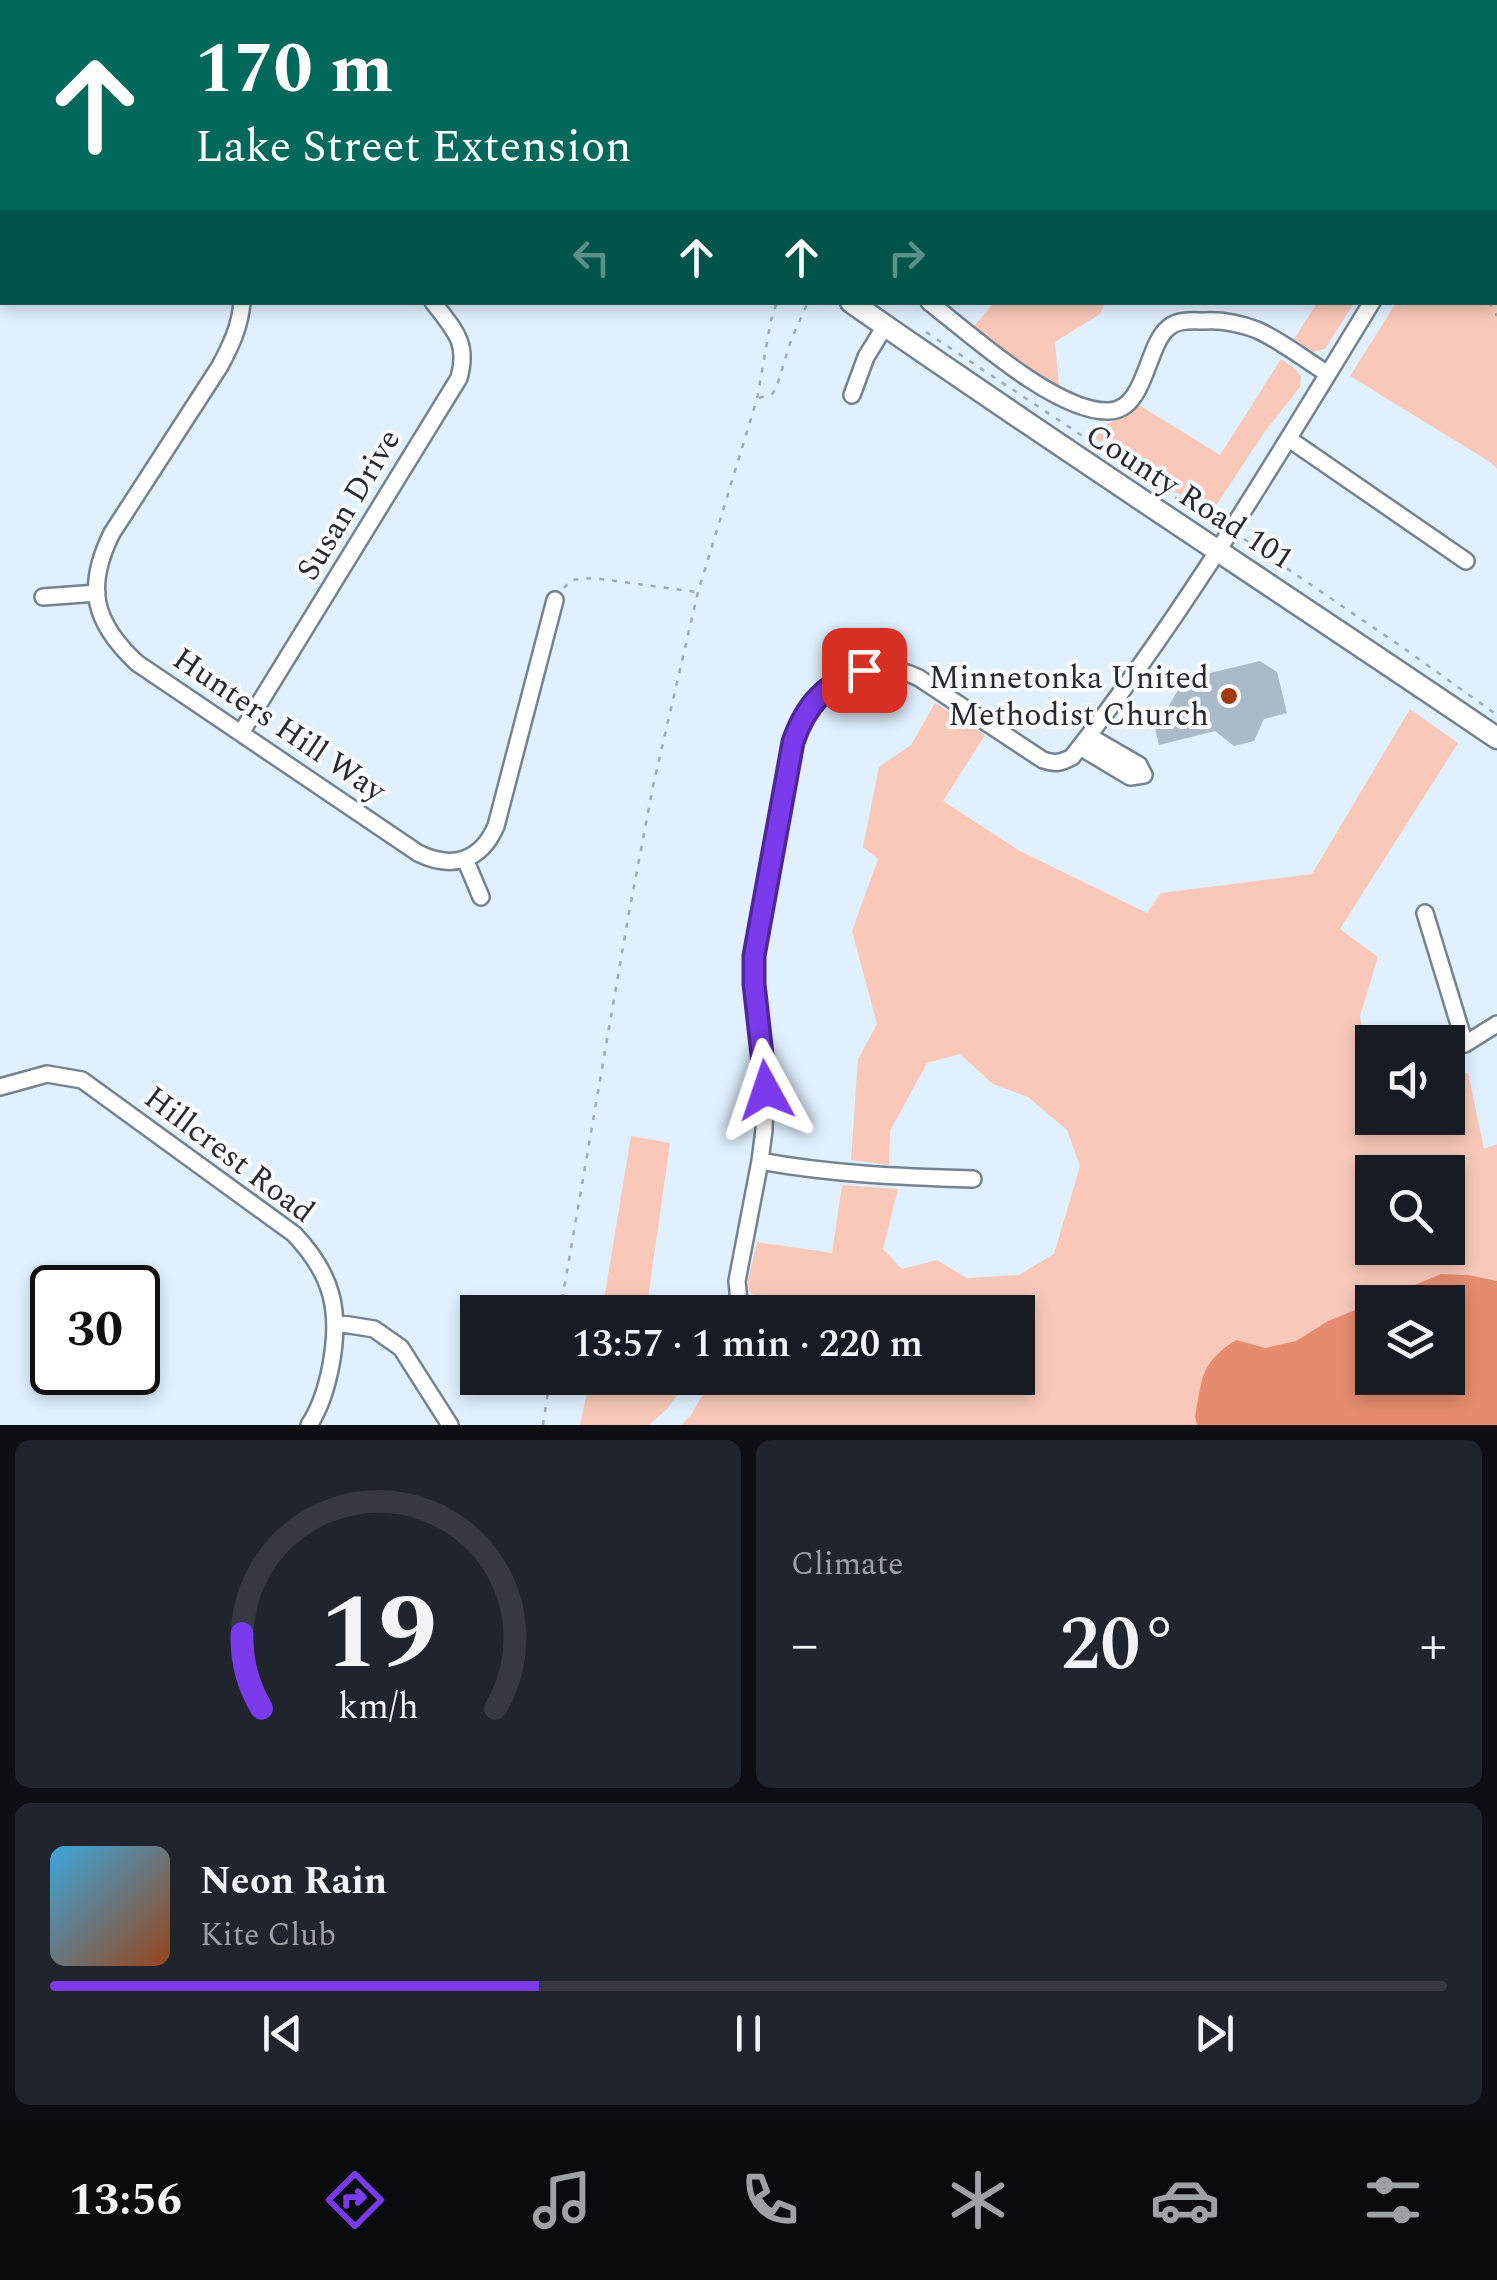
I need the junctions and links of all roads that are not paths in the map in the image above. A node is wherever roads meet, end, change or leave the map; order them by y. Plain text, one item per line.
1 (242, 305) edge
2 (435, 305) edge
3 (855, 305) edge
4 (933, 305) edge
5 (1213, 305) edge
6 (1370, 305) edge
7 (1216, 320) junction
8 (885, 326) junction
9 (1328, 374) junction
10 (852, 395) dead end
11 (1289, 439) junction
12 (1223, 541) junction
13 (1466, 561) dead end
14 (97, 593) junction
15 (43, 597) dead end
16 (555, 600) road end
17 (241, 733) junction
18 (1497, 738) edge
19 (465, 859) junction
20 (481, 896) dead end
21 (1425, 914) dead end
22 (1497, 1024) edge
23 (0, 1087) edge
24 (760, 1161) junction
25 (973, 1179) dead end
26 (738, 1295) edge
27 (337, 1322) junction
28 (309, 1425) edge
29 (450, 1425) edge

1 - 14 street
2 - 17 street, Susan Drive
3 - 8 main road, County Road 101
4 - 7 street
5 - 7 street
6 - 9 street
7 - 9 street
8 - 10 street
8 - 12 main road, County Road 101
9 - 11 street
11 - 12 street
11 - 13 street
12 - 18 main road, County Road 101
12 - 24 street
14 - 15 street
14 - 17 street, Hunters Hill Way
16 - 19 street
17 - 19 street, Hunters Hill Way
19 - 20 street
21 - 22 street
23 - 27 street, Hillcrest Road
24 - 25 street
24 - 26 street
27 - 28 street, Hillcrest Road
27 - 29 street

